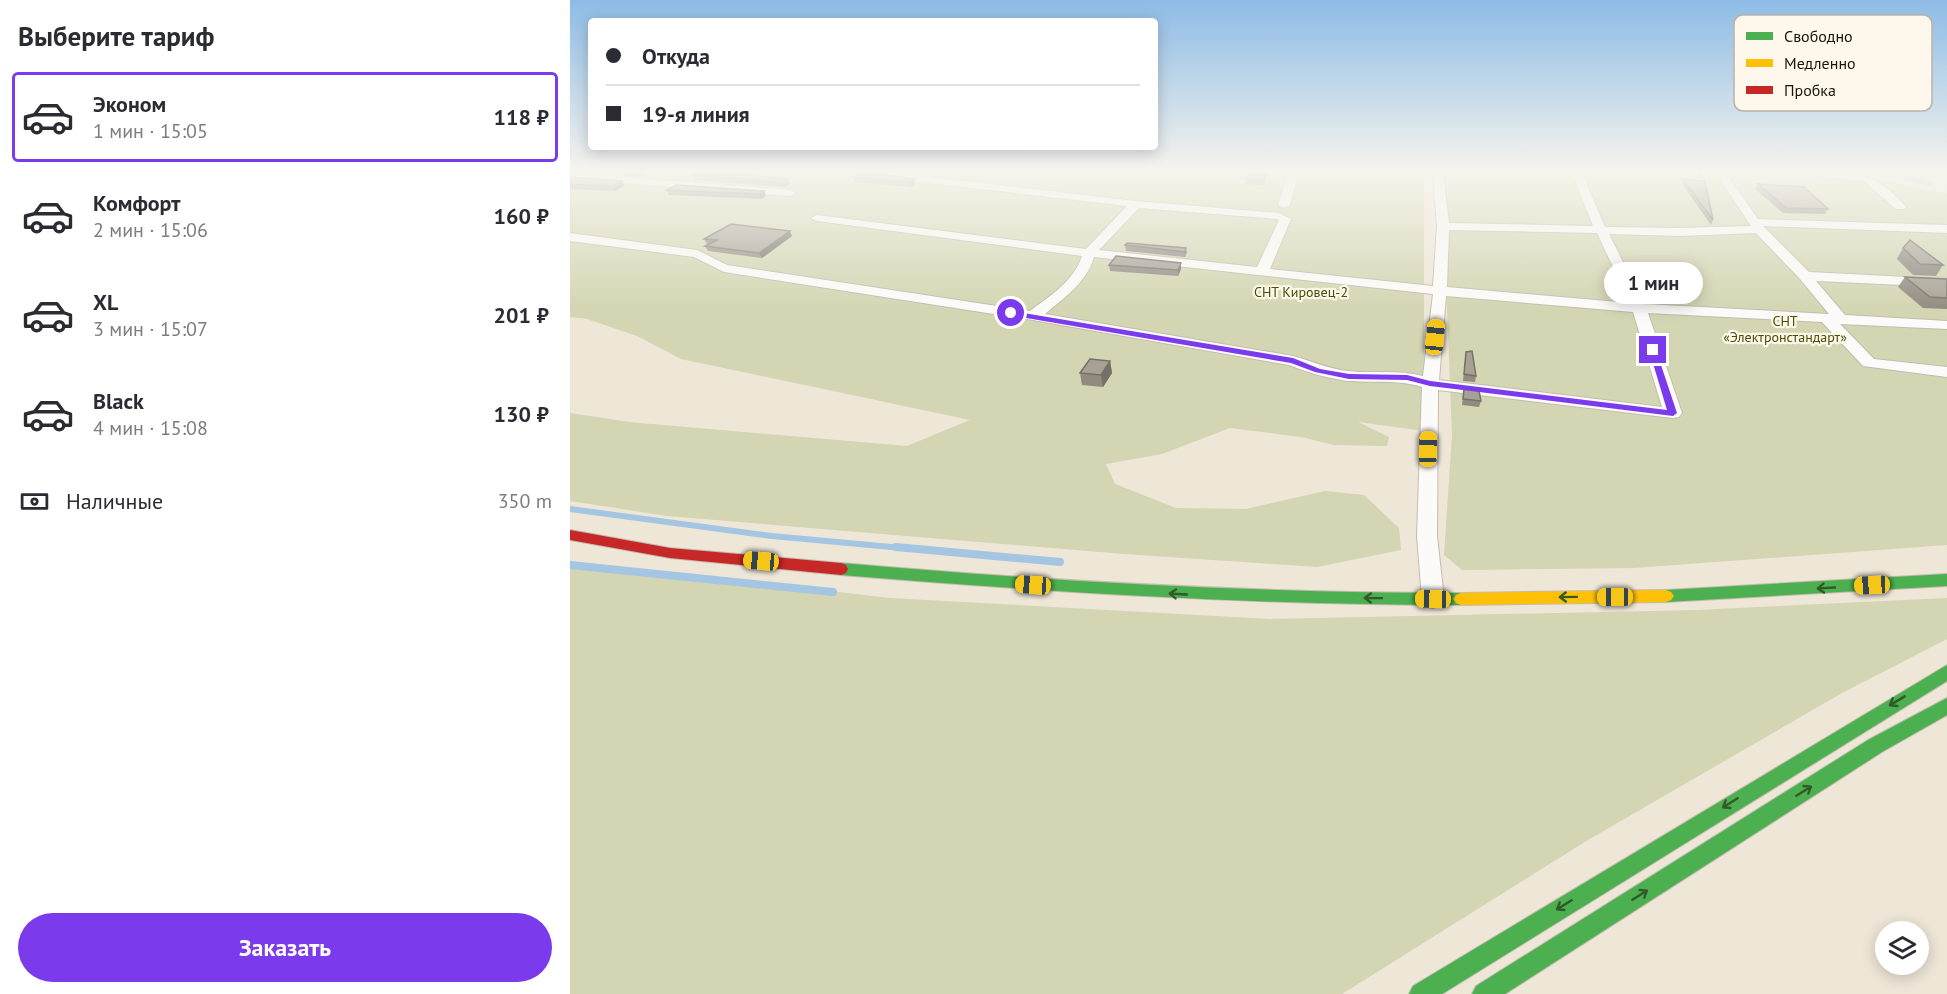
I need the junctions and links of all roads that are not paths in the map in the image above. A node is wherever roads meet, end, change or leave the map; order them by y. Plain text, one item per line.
1 (827, 219) edge
2 (1122, 219) edge
3 (1285, 219) edge
4 (1442, 219) edge
5 (1597, 219) edge
6 (1753, 219) edge
7 (1443, 226) junction
8 (1758, 226) junction
9 (1947, 229) edge
10 (1601, 230) junction
11 (570, 237) edge
12 (1089, 254) junction
13 (1262, 271) junction
14 (1805, 276) junction
15 (1947, 283) edge
16 (1440, 291) junction
17 (1639, 308) junction
18 (1033, 316) junction
19 (1834, 320) junction
20 (1947, 326) edge
21 (1947, 372) edge
22 (1430, 384) junction
23 (570, 535) edge
24 (1947, 580) edge
25 (1433, 599) junction
26 (1947, 672) edge
27 (1947, 706) edge
28 (1421, 994) edge
29 (1484, 994) edge

1 - 12 street
2 - 12 street
3 - 13 street
4 - 7 street
5 - 10 street
6 - 8 street
7 - 10 street
7 - 16 street
8 - 9 street
8 - 10 street
8 - 14 street
10 - 17 street
11 - 18 street
12 - 13 street
12 - 18 street
13 - 16 street
14 - 15 street
14 - 19 street
16 - 17 street
16 - 22 street
17 - 19 street
17 - 22 street
18 - 22 street
19 - 20 street
19 - 21 street
22 - 25 street
25 -> 23 main road
24 -> 25 main road
26 -> 28 main road
29 -> 27 main road

